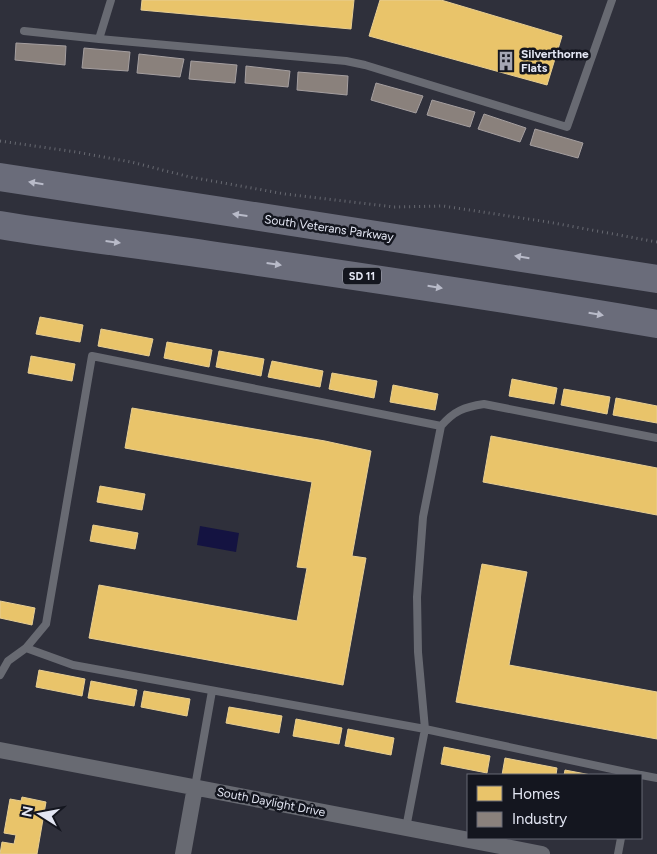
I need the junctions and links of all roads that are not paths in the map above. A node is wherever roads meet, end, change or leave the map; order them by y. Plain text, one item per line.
1 (112, 0) edge
2 (612, 0) edge
3 (24, 31) dead end
4 (99, 39) junction
5 (0, 177) edge
6 (0, 225) edge
7 (657, 279) edge
8 (657, 324) edge
9 (440, 426) junction
10 (657, 438) edge
11 (26, 648) junction
12 (0, 675) edge
13 (212, 691) junction
14 (425, 729) junction
15 (0, 750) edge
16 (631, 774) edge
17 (642, 776) edge
18 (657, 778) edge
19 (195, 787) junction
20 (406, 828) junction
21 (621, 839) edge
22 (183, 854) edge
23 (542, 854) edge
24 (618, 854) edge

1 - 4 lane
2 - 4 lane
3 - 4 lane
7 -> 5 highway, South Veterans Parkway
6 -> 8 highway, SD 11
9 - 10 lane
9 - 11 lane
9 - 14 lane
11 - 12 lane
11 - 13 lane
13 - 14 lane
13 - 19 lane
14 - 16 lane
14 - 20 lane
15 - 19 street, South Daylight Drive
17 - 18 lane
19 - 20 street, South Daylight Drive
19 - 22 street
20 - 23 street, South Daylight Drive
21 - 24 lane

